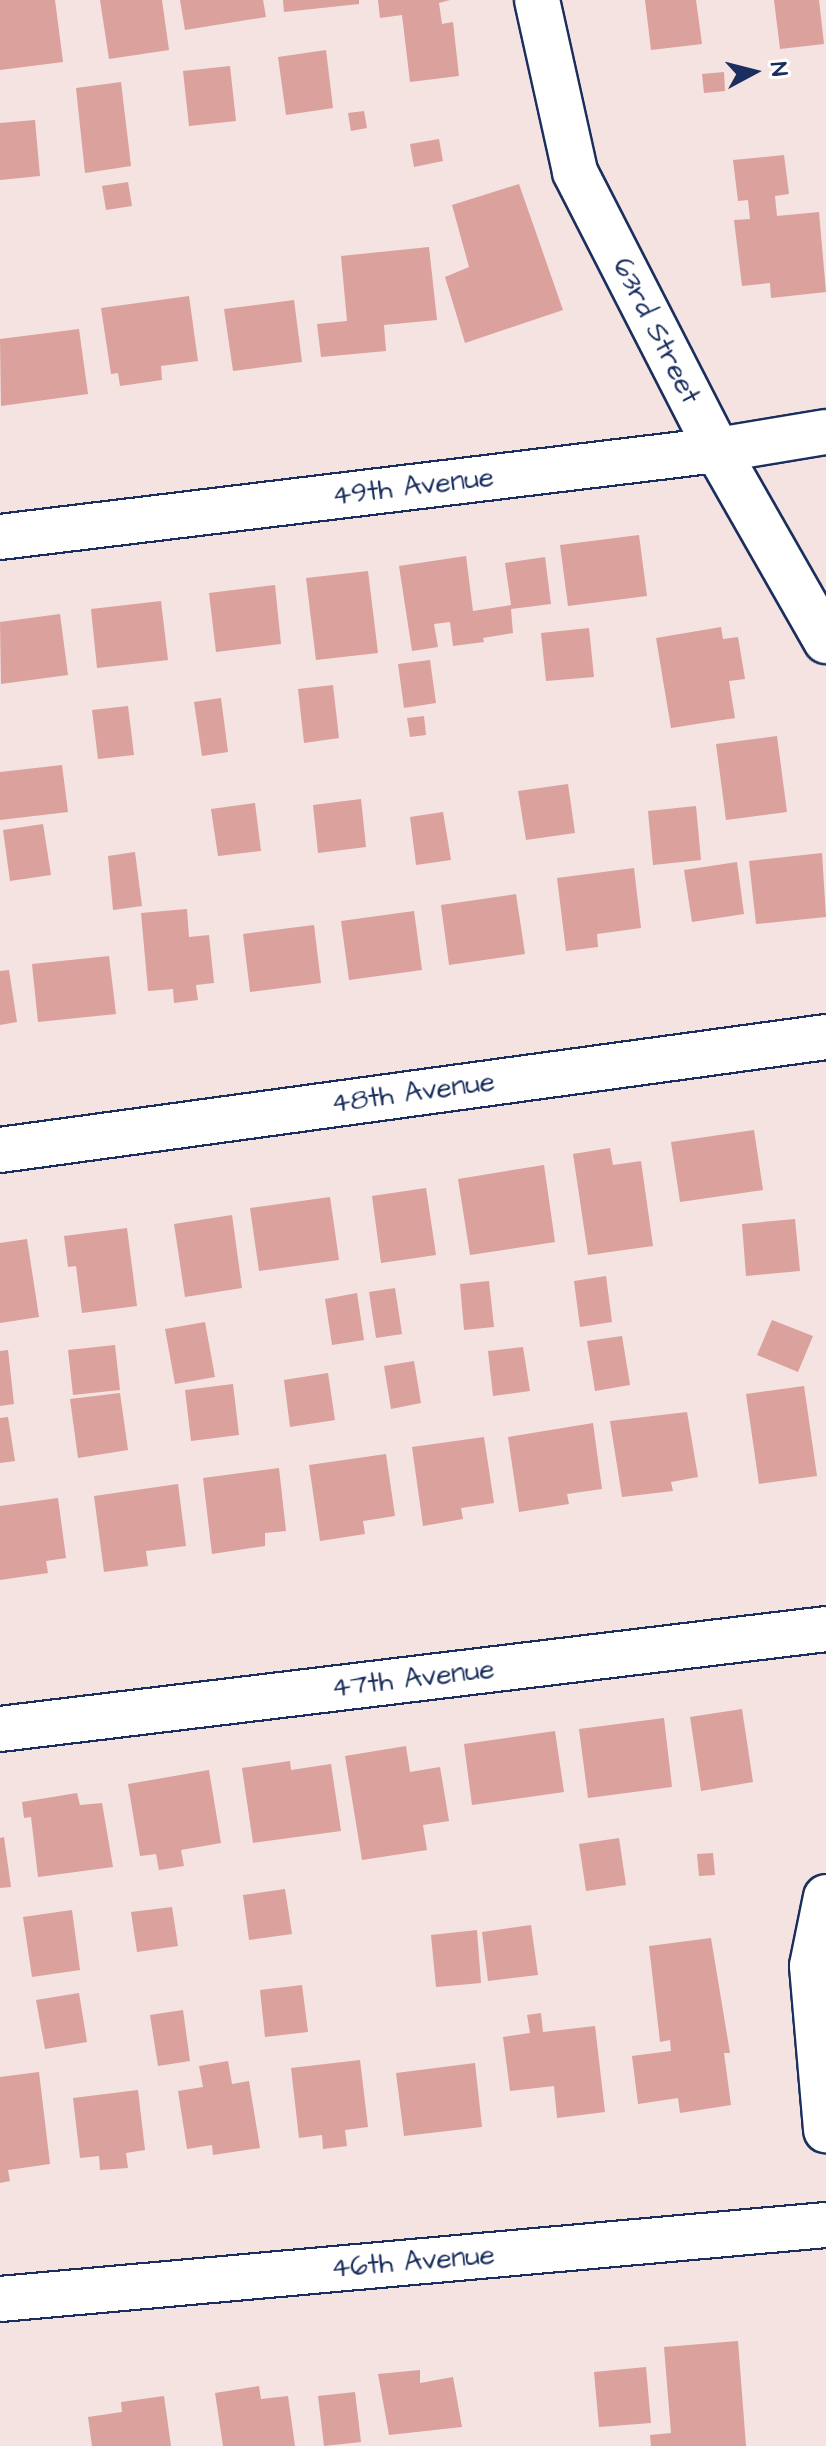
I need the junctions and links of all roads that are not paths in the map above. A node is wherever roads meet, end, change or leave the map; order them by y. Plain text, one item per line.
1 (537, 0) edge
2 (826, 432) edge
3 (717, 450) junction
4 (0, 537) edge
5 (826, 641) edge
6 (826, 1037) edge
7 (0, 1150) edge
8 (826, 1629) edge
9 (0, 1729) edge
10 (826, 1897) edge
11 (826, 2130) edge
12 (826, 2225) edge
13 (0, 2299) edge

1 - 3 street, 63rd Street
2 - 3 street, 49th Avenue
3 - 4 street, 49th Avenue
3 - 5 street, 63rd Street
6 - 7 street, 48th Avenue
8 - 9 street, 47th Avenue
10 - 11 street
12 - 13 street, 46th Avenue

